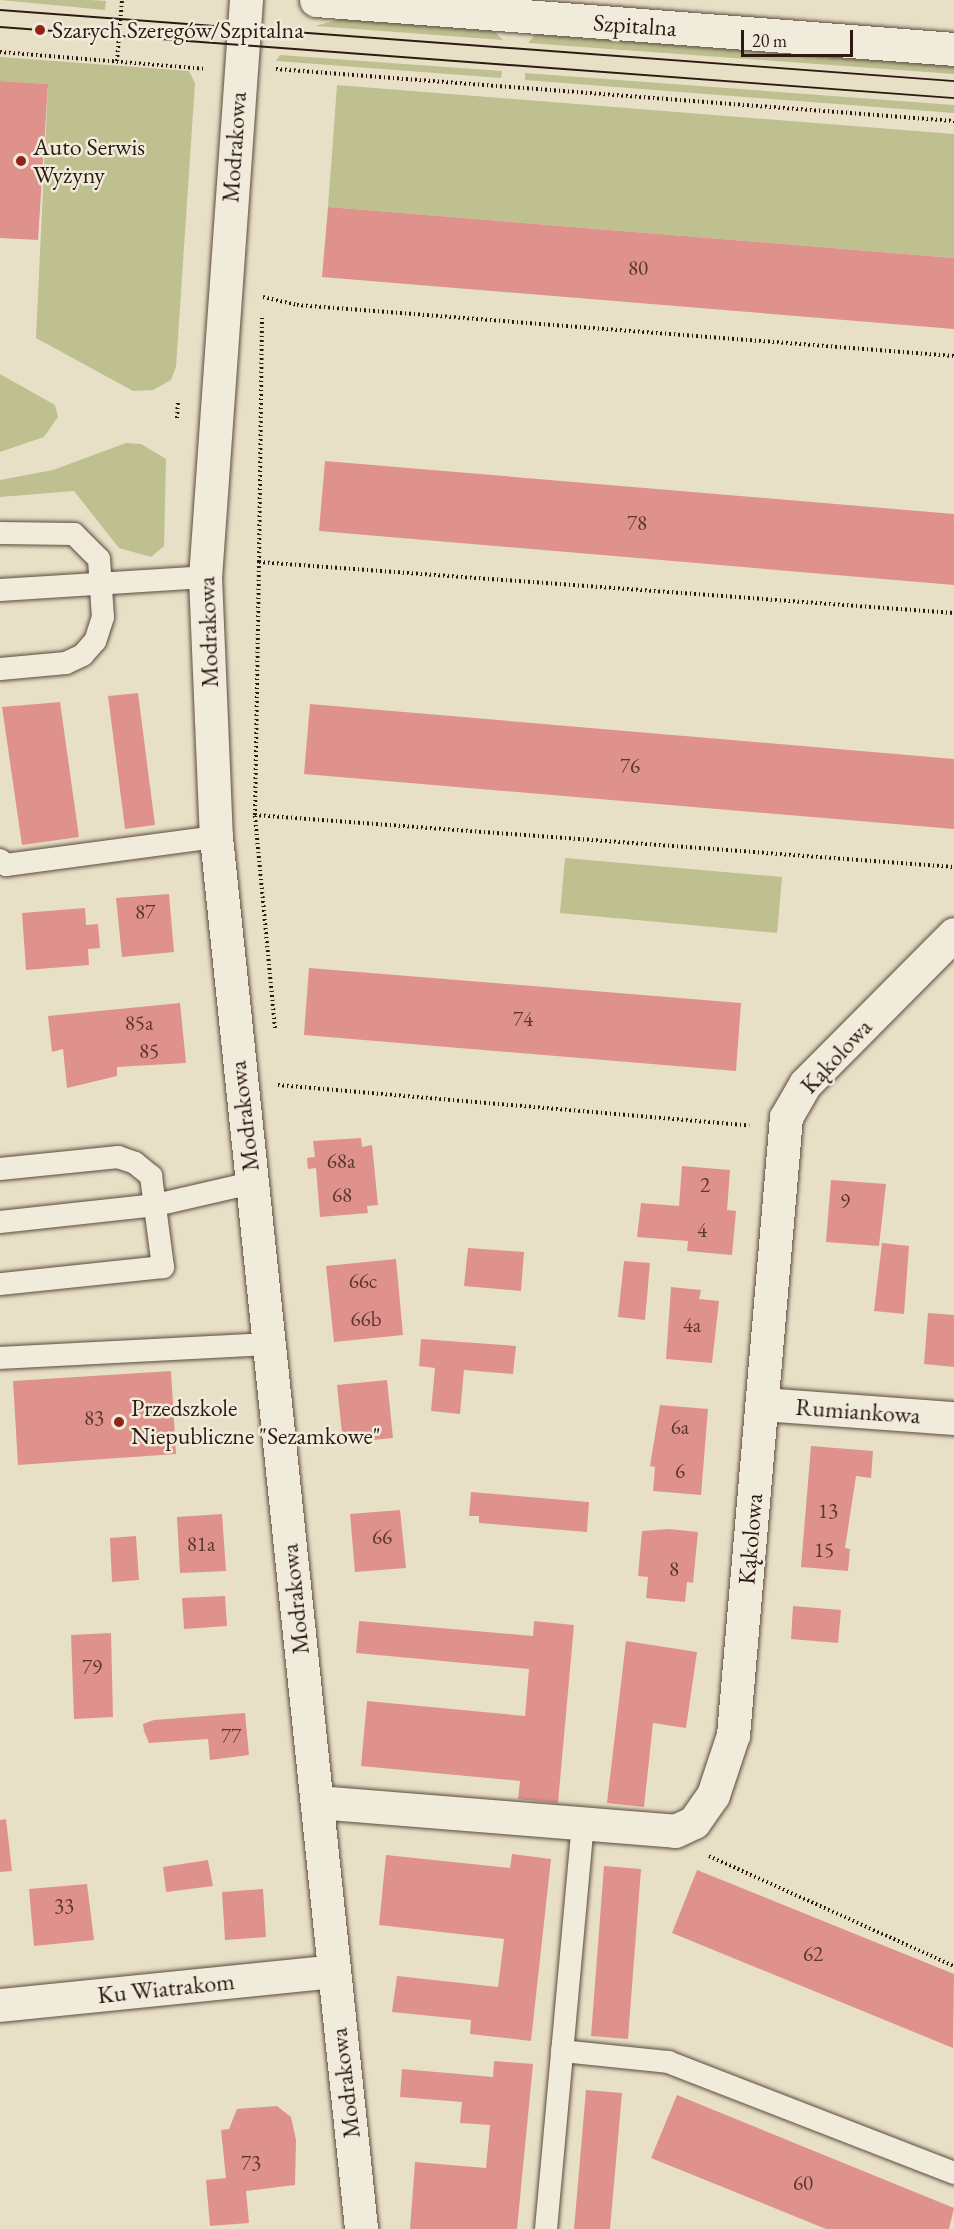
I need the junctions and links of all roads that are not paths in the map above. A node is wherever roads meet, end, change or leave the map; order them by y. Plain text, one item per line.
1 (246, 0) edge
2 (316, 0) edge
3 (954, 49) edge
4 (0, 533) edge
5 (205, 577) junction
6 (101, 581) junction
7 (0, 590) edge
8 (0, 669) edge
9 (216, 837) junction
10 (0, 860) edge
11 (954, 934) edge
12 (0, 1169) edge
13 (251, 1183) junction
14 (156, 1206) junction
15 (0, 1222) edge
16 (0, 1284) edge
17 (268, 1344) junction
18 (0, 1358) edge
19 (762, 1404) junction
20 (954, 1418) edge
21 (317, 1802) junction
22 (583, 1826) junction
23 (332, 1971) junction
24 (0, 2006) edge
25 (562, 2051) junction
26 (954, 2173) edge
27 (361, 2229) edge
28 (546, 2229) edge

1 - 5 street, Modrakowa
2 - 3 street, Szpitalna
4 - 6 lane
5 - 6 lane
5 - 9 street, Modrakowa
6 - 7 lane
6 - 8 lane
9 - 10 lane
9 - 13 street, Modrakowa
11 - 19 street, Kąkolowa
12 - 14 lane
13 - 14 lane
13 - 17 street, Modrakowa
14 - 15 lane
14 - 16 lane
17 - 18 lane
17 - 21 street, Modrakowa
19 - 20 street, Rumiankowa
19 - 22 street, Kąkolowa
21 - 22 street
21 - 23 street, Modrakowa
22 - 25 lane
23 - 24 street, Ku Wiatrakom
23 - 27 street, Modrakowa
25 - 26 lane
25 - 28 lane

